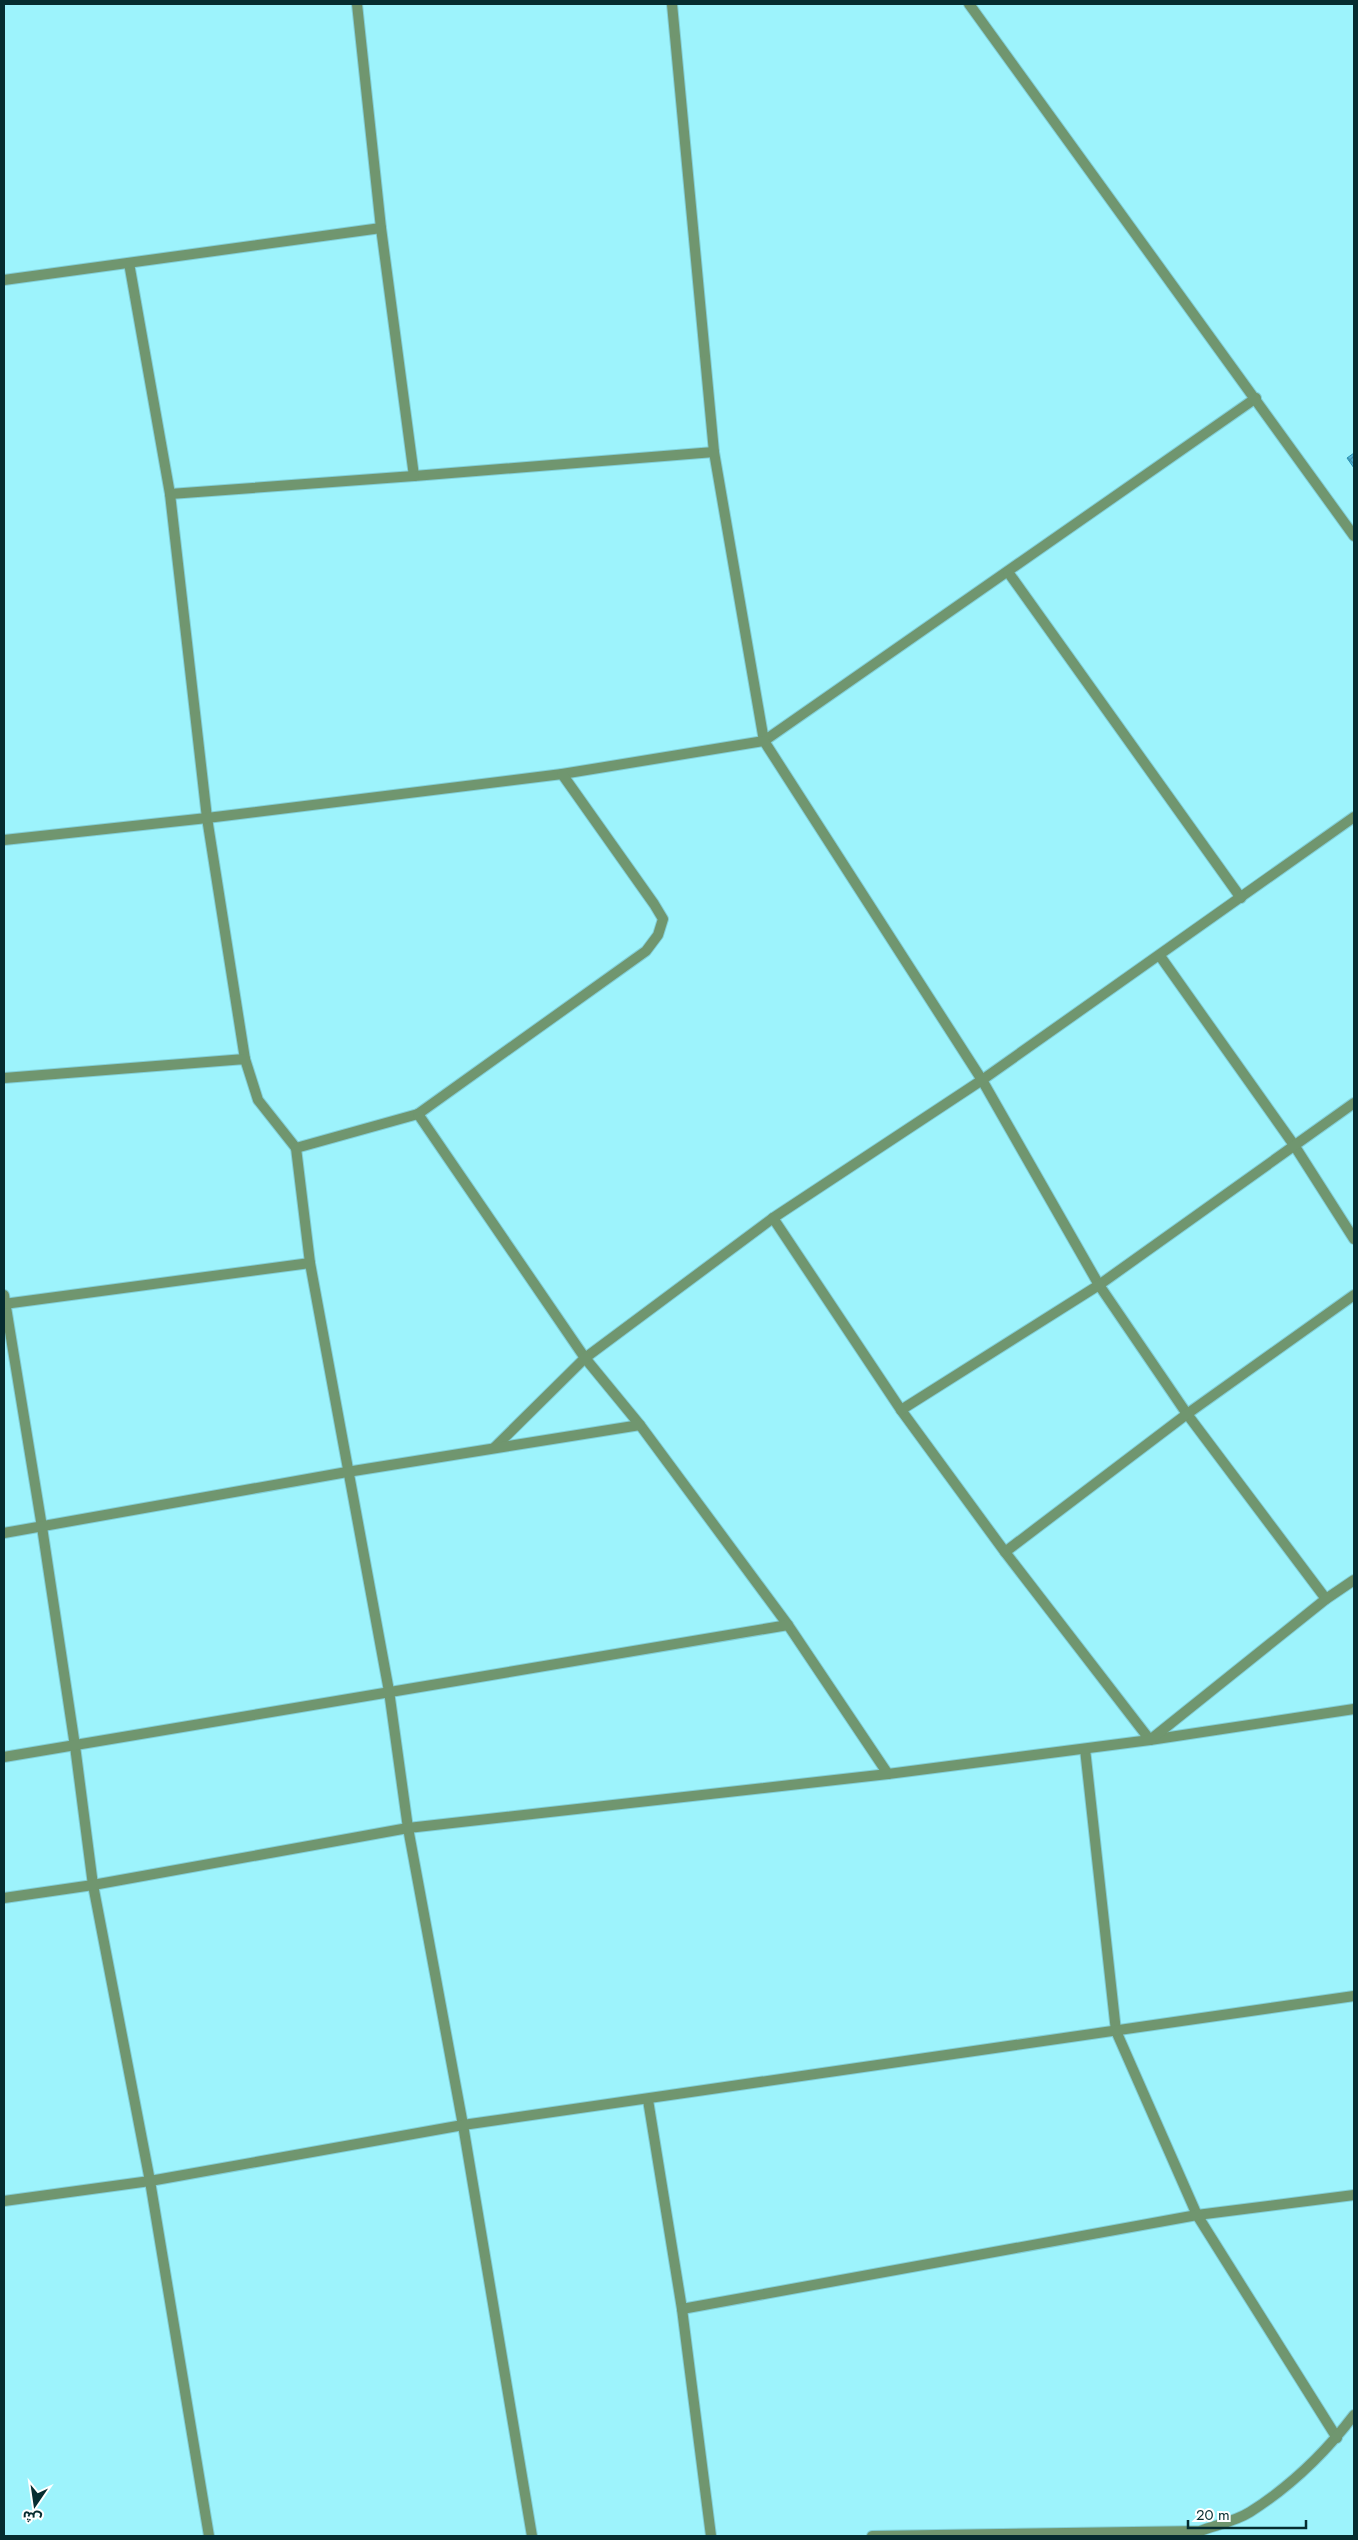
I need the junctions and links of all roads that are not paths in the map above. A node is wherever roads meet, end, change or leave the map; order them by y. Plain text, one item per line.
1 (357, 4) edge
2 (672, 4) edge
3 (969, 4) edge
4 (381, 228) junction
5 (129, 264) junction
6 (4, 280) edge
7 (1256, 398) junction
8 (714, 452) junction
9 (414, 476) junction
10 (170, 494) junction
11 (1354, 536) edge
12 (1008, 572) junction
13 (764, 741) junction
14 (562, 774) junction
15 (206, 818) junction
16 (1354, 818) edge
17 (4, 840) edge
18 (1241, 898) junction
19 (1160, 956) junction
20 (245, 1059) junction
21 (4, 1078) edge
22 (982, 1080) junction
23 (1354, 1103) edge
24 (418, 1114) junction
25 (1294, 1145) junction
26 (296, 1148) junction
27 (773, 1218) junction
28 (1354, 1239) edge
29 (310, 1263) junction
30 (1099, 1285) junction
31 (1354, 1295) edge
32 (4, 1301) edge
33 (586, 1358) junction
34 (901, 1410) junction
35 (1187, 1414) junction
36 (640, 1425) junction
37 (494, 1448) junction
38 (347, 1472) junction
39 (42, 1527) junction
40 (4, 1533) edge
41 (1005, 1552) junction
42 (1354, 1580) edge
43 (1326, 1599) junction
44 (788, 1625) junction
45 (389, 1691) junction
46 (1354, 1709) edge
47 (1150, 1740) junction
48 (75, 1746) junction
49 (1085, 1749) junction
50 (4, 1757) edge
51 (888, 1774) junction
52 (408, 1828) junction
53 (93, 1885) junction
54 (4, 1898) edge
55 (1354, 1996) edge
56 (1116, 2031) junction
57 (648, 2100) junction
58 (463, 2125) junction
59 (150, 2181) junction
60 (1354, 2196) edge
61 (4, 2201) edge
62 (1197, 2215) junction
63 (682, 2309) junction
64 (1354, 2415) edge
65 (1337, 2438) junction
66 (209, 2536) edge
67 (532, 2536) edge
68 (711, 2536) edge
69 (872, 2536) edge

1 - 4 street
2 - 8 street
3 - 7 street
4 - 5 street
4 - 9 street
5 - 6 street
5 - 10 street
7 - 11 street
7 - 12 street
8 - 9 street
8 - 13 street
9 - 10 street
10 - 15 street
12 - 13 street
12 - 18 street
13 - 14 street
13 - 22 street
14 - 15 street
14 - 24 street
15 - 17 street
15 - 20 street
16 - 18 street
18 - 19 street
19 - 22 street
19 - 25 street
20 - 21 street
20 - 26 street
22 - 27 street
22 - 30 street
23 - 25 street
24 - 26 street
24 - 33 street
25 - 28 street
25 - 30 street
26 - 29 street
27 - 33 street
27 - 34 street
29 - 32 street
29 - 38 street
30 - 34 street
30 - 35 street
31 - 35 street
32 - 39 street
33 - 36 street
33 - 37 street
34 - 41 street
35 - 41 street
35 - 43 street
36 - 37 street
36 - 44 street
37 - 38 street
38 - 39 street
38 - 45 street
39 - 40 street
39 - 48 street
41 - 47 street
42 - 43 street
43 - 47 street
44 - 45 street
44 - 51 street
45 - 48 street
45 - 52 street
46 - 47 street
47 - 49 street
48 - 50 street
48 - 53 street
49 - 51 street
49 - 56 street
51 - 52 street
52 - 53 street
52 - 58 street
53 - 54 street
53 - 59 street
55 - 56 street
56 - 57 street
56 - 62 street
57 - 58 street
57 - 63 street
58 - 59 street
58 - 67 street
59 - 61 street
59 - 66 street
60 - 62 street
62 - 63 street
62 - 65 street
63 - 68 street
64 - 65 street
65 - 69 street

